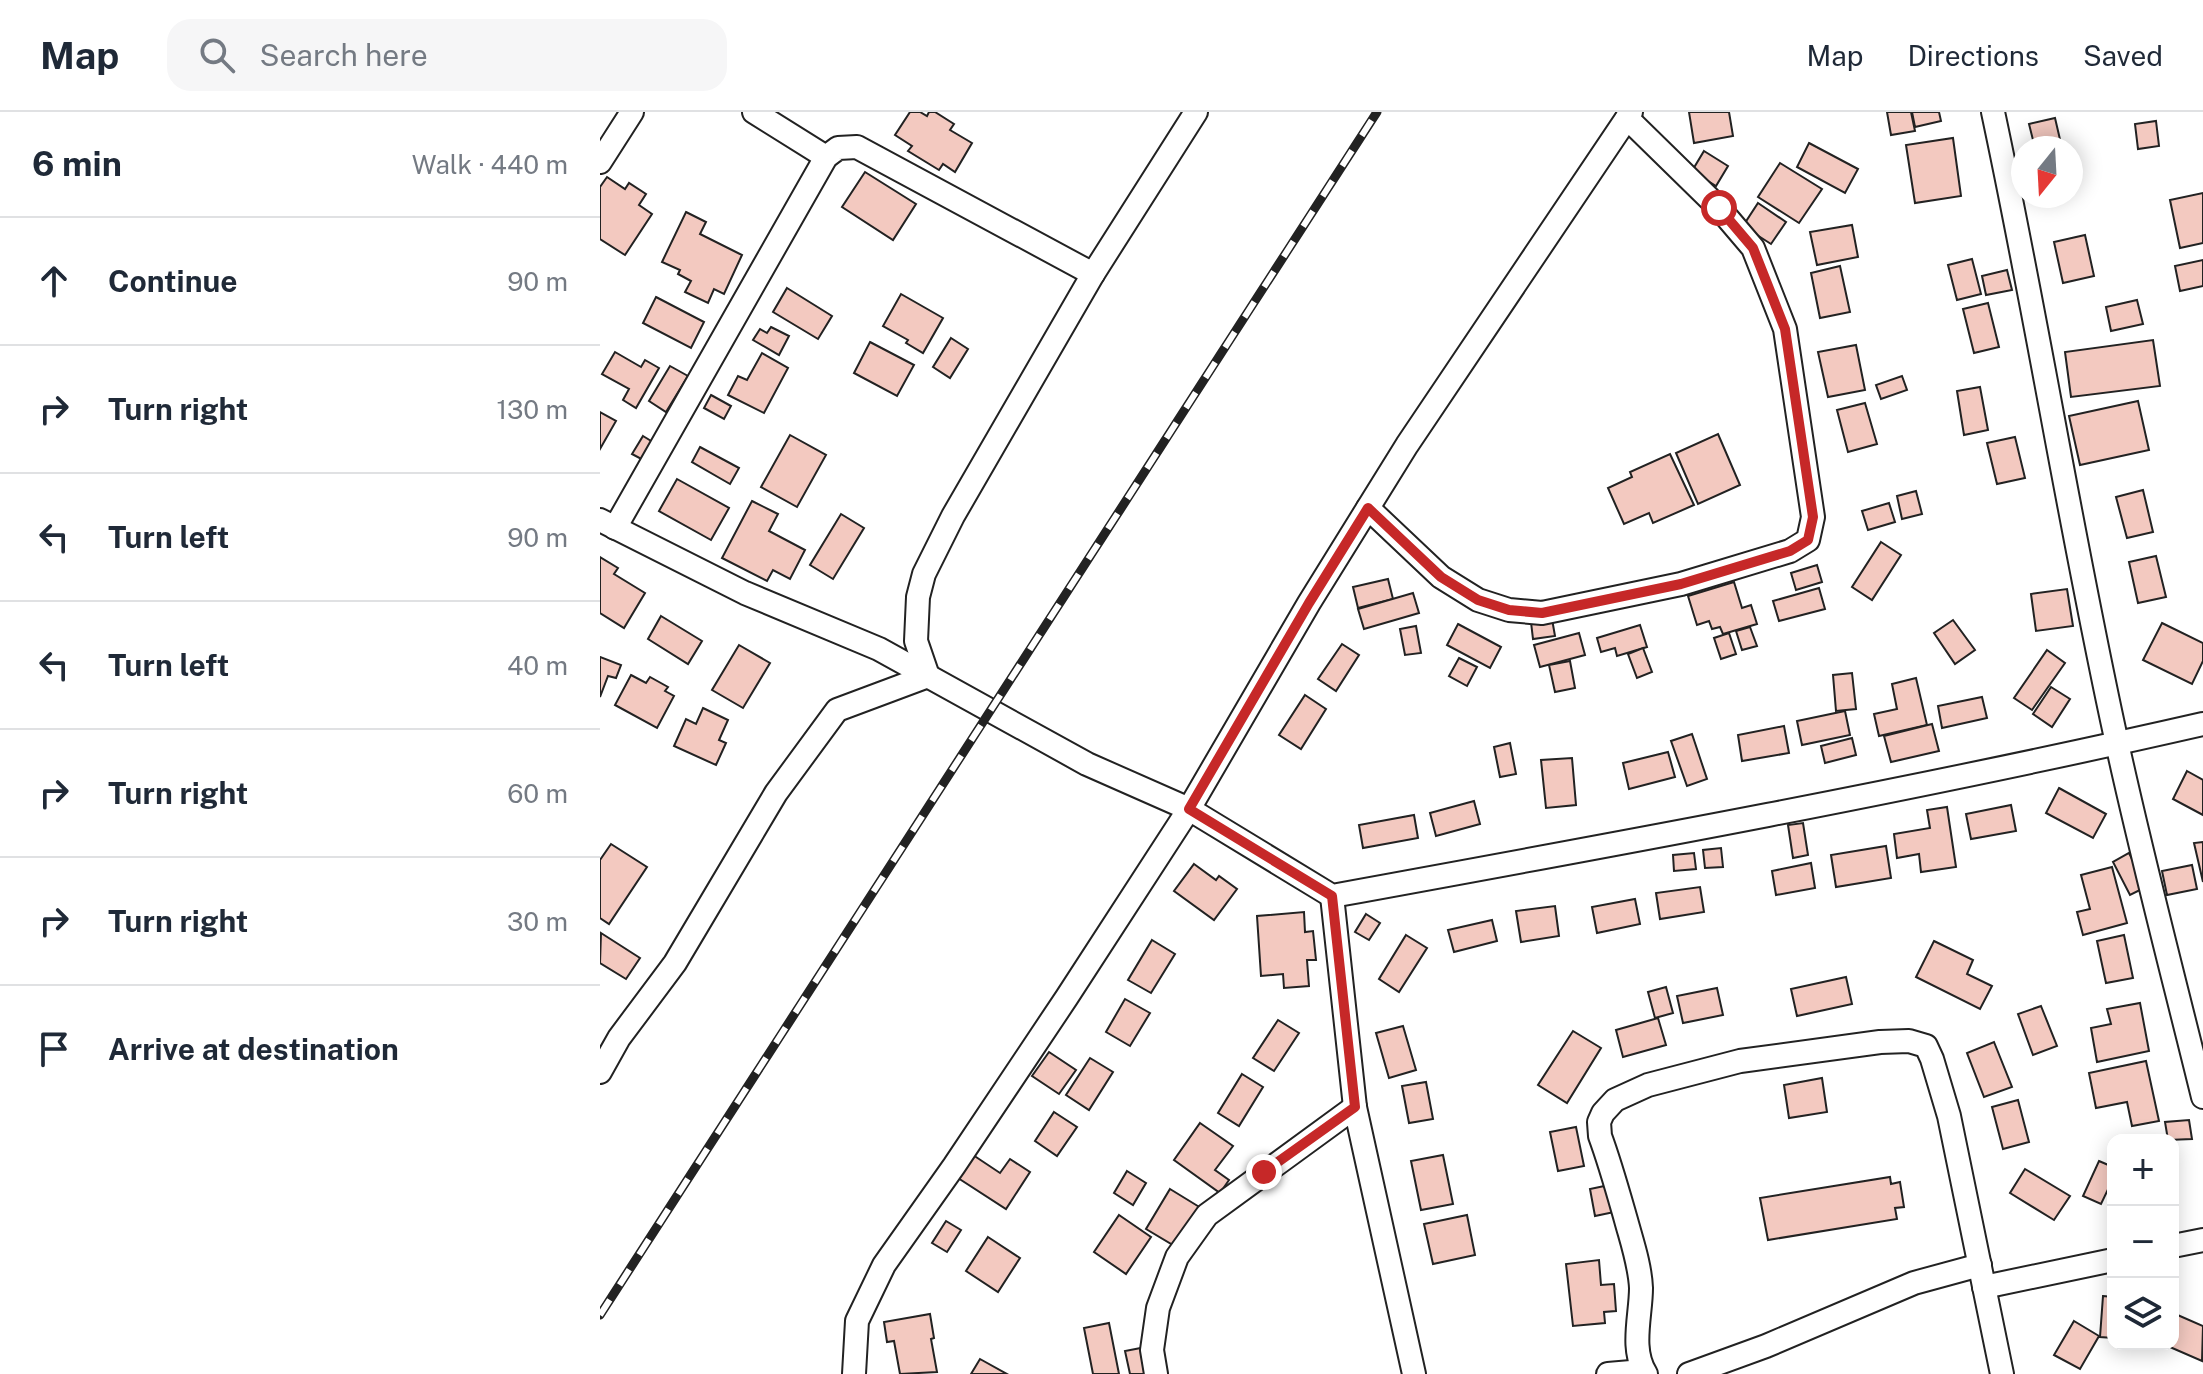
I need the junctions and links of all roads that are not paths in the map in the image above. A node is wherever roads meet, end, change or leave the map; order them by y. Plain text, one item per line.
1 (632, 112) edge
2 (754, 112) edge
3 (1196, 112) edge
4 (1993, 112) edge
5 (1629, 115) edge
6 (826, 157) junction
7 (600, 162) edge
8 (1093, 274) junction
9 (1368, 508) junction
10 (608, 524) edge
11 (928, 676) junction
12 (2203, 724) edge
13 (2117, 744) junction
14 (1189, 809) junction
15 (1332, 896) junction
16 (600, 1072) edge
17 (2203, 1097) edge
18 (1355, 1107) junction
19 (2203, 1240) edge
20 (2179, 1245) edge
21 (2107, 1261) edge
22 (1980, 1265) junction
23 (1984, 1287) junction
24 (855, 1349) junction
25 (1645, 1373) edge
26 (854, 1374) edge
27 (861, 1374) edge
28 (1156, 1374) edge
29 (1414, 1374) edge
30 (1608, 1374) edge
31 (1689, 1374) edge
32 (2002, 1374) edge

1 - 7 street
2 - 6 street
3 - 8 street
4 - 13 street
5 - 9 street
5 - 9 street
6 - 8 street
6 - 10 street
8 - 11 street
9 - 14 street
10 - 11 street
11 - 14 street
11 - 16 street
12 - 13 street
13 - 15 street
13 - 17 street
14 - 15 street
14 - 24 street
15 - 18 street
18 - 28 street
18 - 29 street
19 - 20 street
21 - 23 street
22 - 23 street
22 - 25 street
22 - 31 street
23 - 32 street
24 - 26 street
24 - 27 street
25 - 30 street

